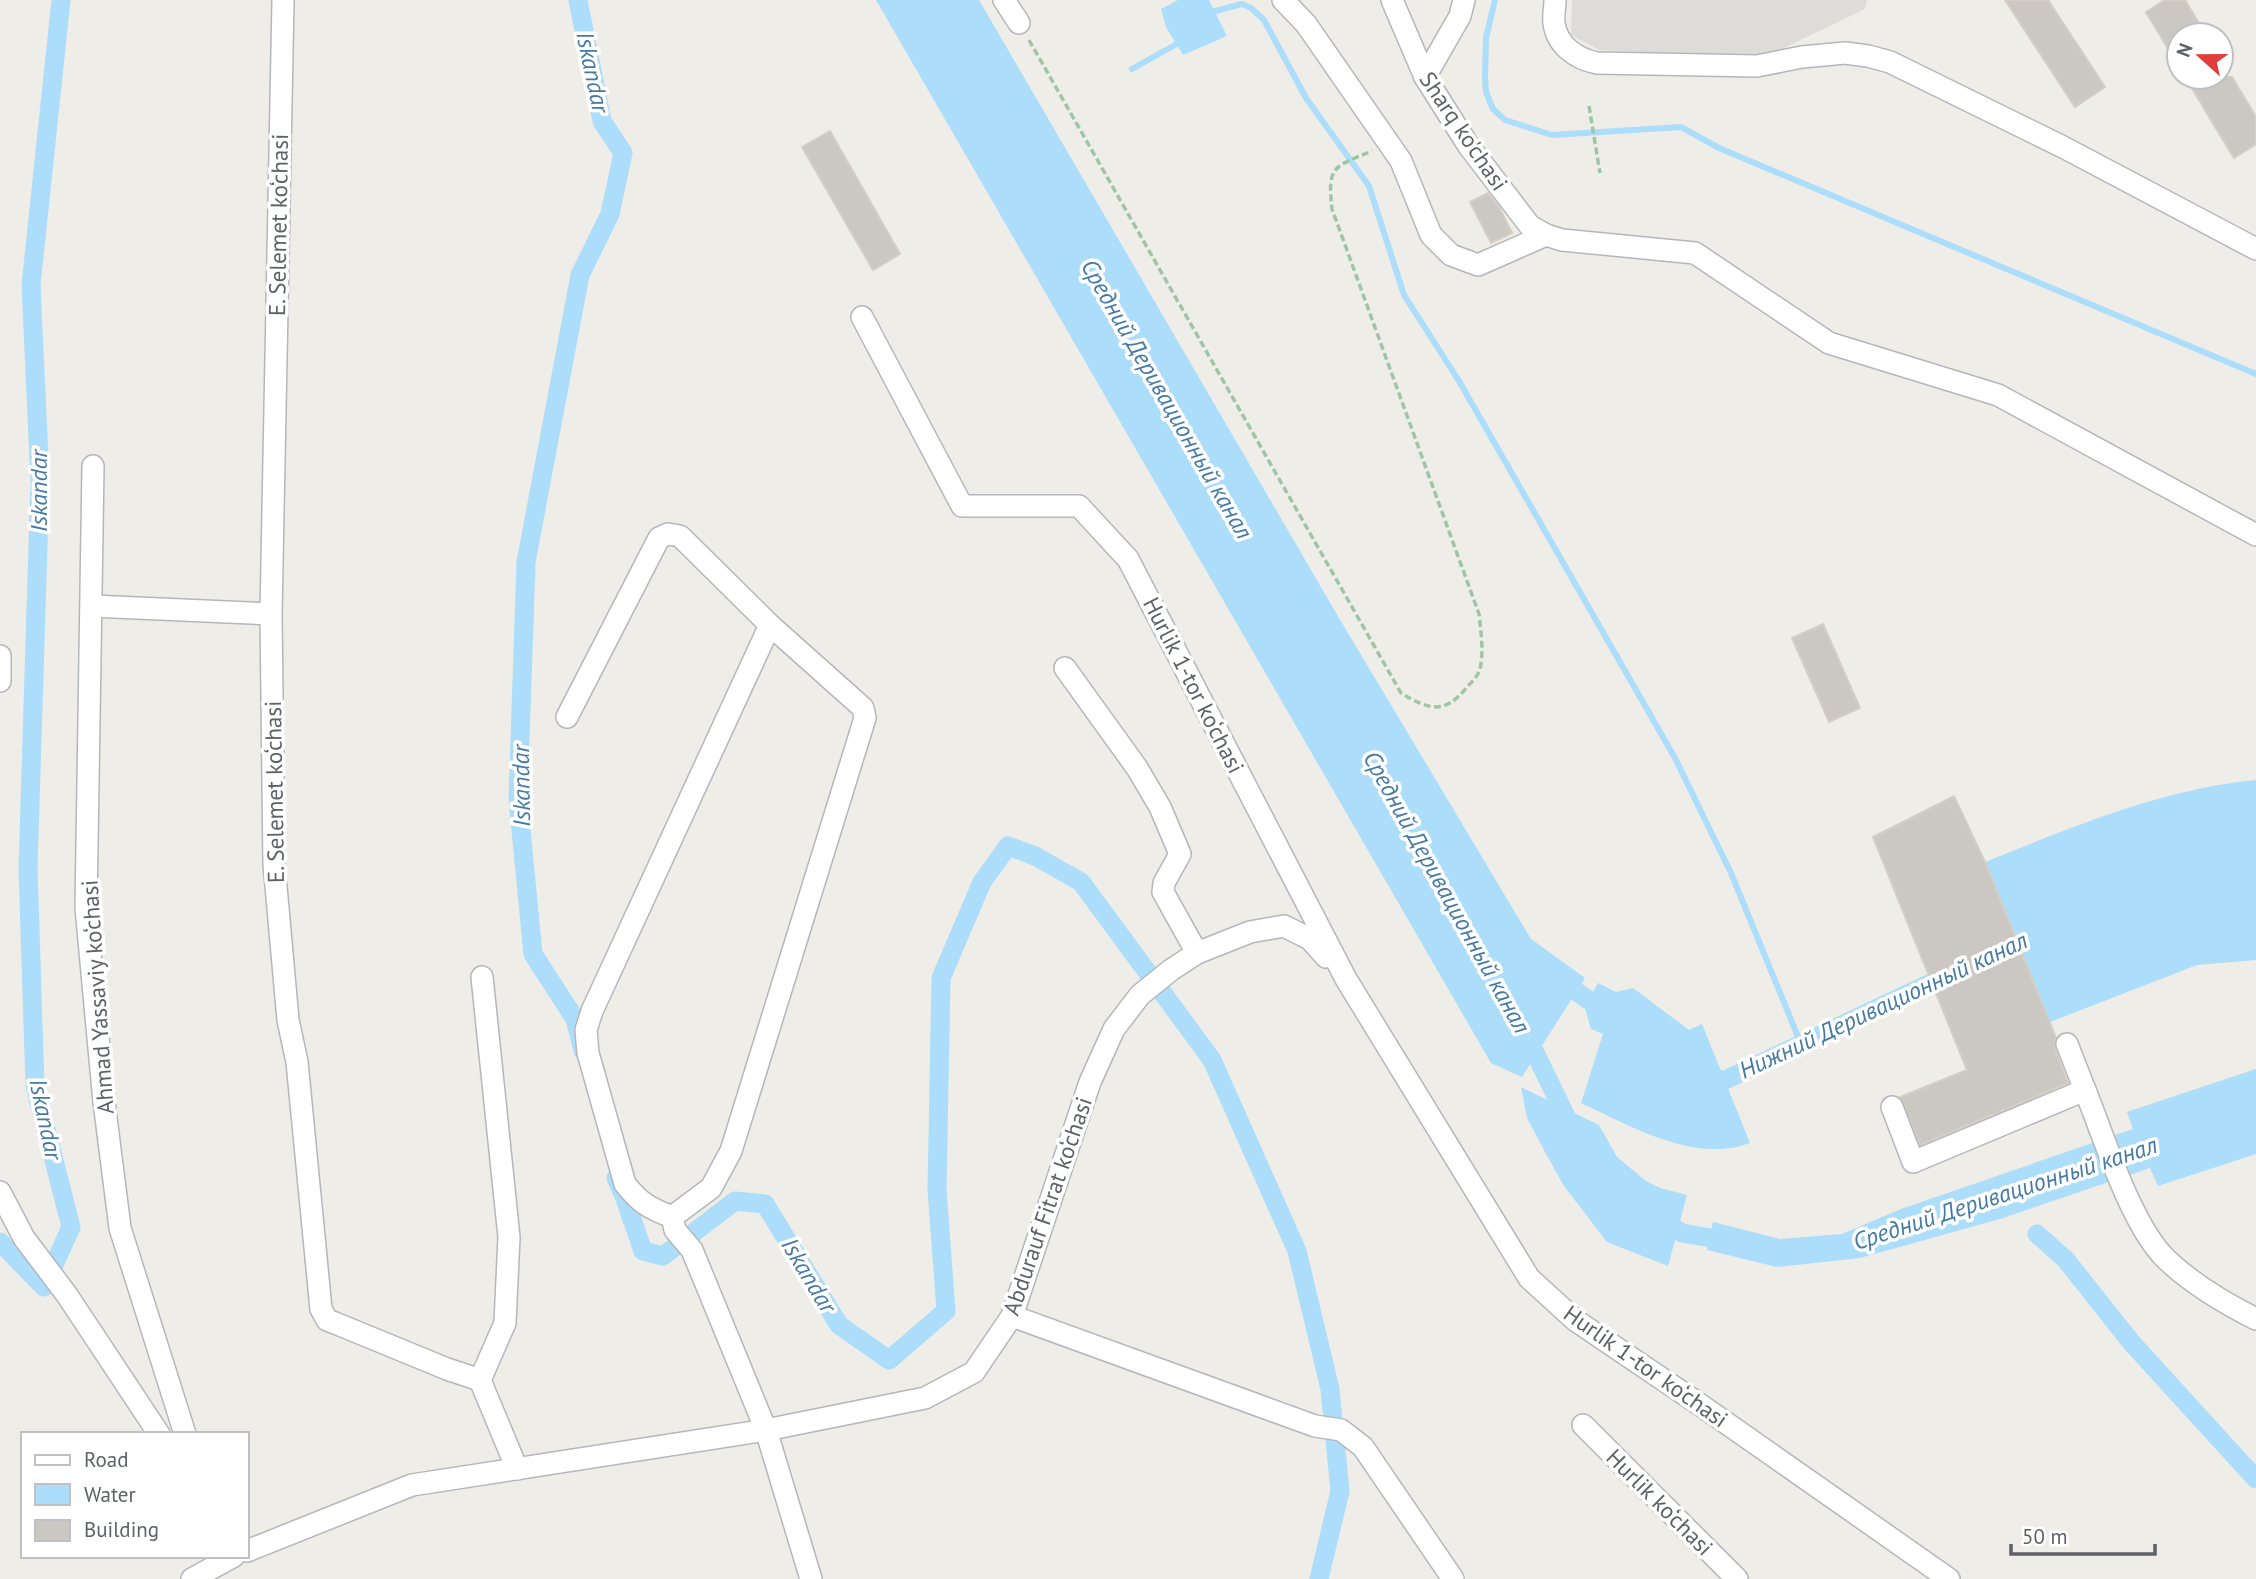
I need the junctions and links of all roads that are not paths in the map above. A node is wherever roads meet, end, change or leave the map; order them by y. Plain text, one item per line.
1 (283, 0) edge
2 (1004, 0) edge
3 (1283, 0) edge
4 (1392, 0) edge
5 (1464, 0) edge
6 (1555, 0) edge
7 (1019, 23) road end
8 (1425, 78) junction
9 (1554, 237) junction
10 (2256, 249) edge
11 (862, 317) dead end
12 (93, 466) dead end
13 (2256, 535) edge
14 (92, 606) junction
15 (271, 614) junction
16 (770, 625) junction
17 (0, 656) edge
18 (1065, 668) dead end
19 (0, 681) edge
20 (567, 717) dead end
21 (1197, 953) junction
22 (1171, 970) joint
23 (482, 977) dead end
24 (1346, 979) junction
25 (2067, 1044) dead end
26 (2085, 1090) junction
27 (1892, 1107) dead end
28 (0, 1192) edge
29 (673, 1223) junction
30 (1012, 1316) junction
31 (2256, 1319) edge
32 (480, 1380) junction
33 (1583, 1425) dead end
34 (766, 1430) junction
35 (158, 1432) edge
36 (184, 1432) edge
37 (517, 1469) junction
38 (248, 1551) edge
39 (230, 1558) edge
40 (192, 1579) edge
41 (811, 1579) edge
42 (1453, 1579) edge
43 (1737, 1579) edge
44 (1949, 1579) edge

1 - 15 street, E. Selemet ko‘chasi
2 - 7 street
3 - 9 street
4 - 8 street, Sharq ko'chasi
5 - 8 street
6 - 10 street
8 - 9 street, Sharq ko'chasi
9 - 13 street
11 - 24 street, Hurlik 1-tor ko‘chasi
12 - 14 street, Ahmad Yassaviy ko‘chasi
14 - 15 street
14 - 36 street, Ahmad Yassaviy ko‘chasi
15 - 32 street, E. Selemet ko‘chasi
16 - 20 street
16 - 29 street
16 - 29 street
17 - 19 street
18 - 21 street
21 - 22 street, Hurlik 1-tor ko‘chasi
21 - 24 street, Hurlik 1-tor ko‘chasi
22 - 30 street, Abdurauf Fitrat ko‘chasi
23 - 32 street
24 - 44 street, Hurlik 1-tor ko‘chasi
25 - 26 street
26 - 27 street
26 - 31 street
28 - 35 street
29 - 34 street
30 - 34 street, Abdurauf Fitrat ko‘chasi
30 - 42 street
32 - 37 street
33 - 43 street, Hurlik ko‘chasi
34 - 37 street, Abdurauf Fitrat ko‘chasi
34 - 41 street
37 - 38 street, Abdurauf Fitrat ko‘chasi
39 - 40 street

